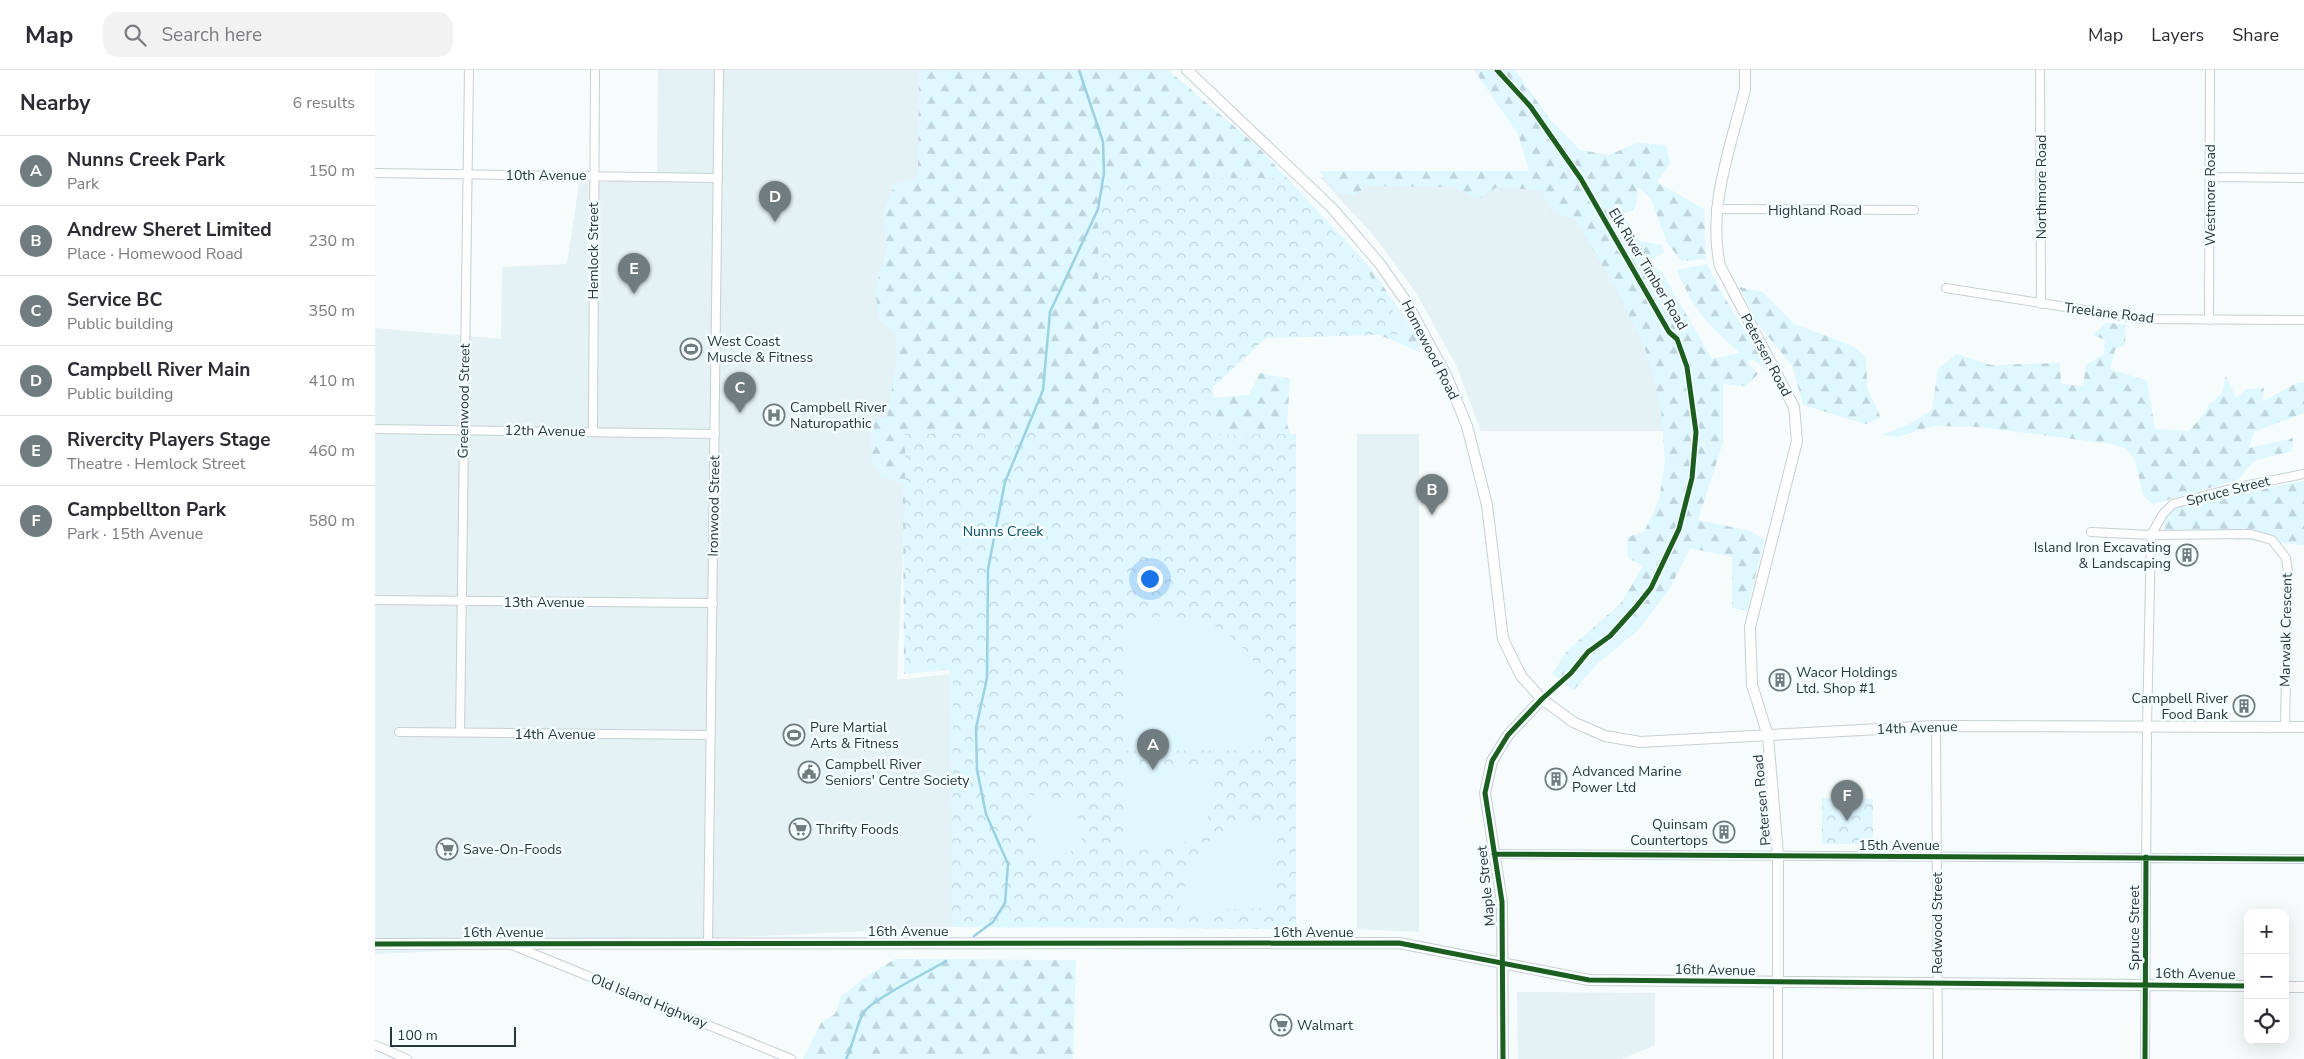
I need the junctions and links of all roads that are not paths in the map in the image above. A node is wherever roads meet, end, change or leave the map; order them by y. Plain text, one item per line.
1 (469, 70) edge
2 (595, 70) edge
3 (719, 70) edge
4 (1187, 70) edge
5 (1745, 70) edge
6 (2040, 70) edge
7 (2210, 70) edge
8 (375, 173) edge
9 (467, 175) junction
10 (593, 175) junction
11 (2210, 177) junction
12 (718, 178) junction
13 (2304, 178) edge
14 (1716, 209) junction
15 (1914, 210) dead end
16 (1946, 288) dead end
17 (2041, 304) junction
18 (2209, 320) junction
19 (2304, 320) edge
20 (375, 429) edge
21 (464, 430) junction
22 (593, 432) junction
23 (715, 434) junction
24 (2304, 474) edge
25 (2091, 532) dead end
26 (2151, 535) junction
27 (375, 600) edge
28 (462, 601) junction
29 (713, 603) junction
30 (1542, 699) junction
31 (1936, 726) junction
32 (2147, 727) junction
33 (2285, 727) junction
34 (2304, 727) edge
35 (399, 732) dead end
36 (460, 733) junction
37 (711, 735) junction
38 (1768, 736) junction
39 (1494, 854) junction
40 (1778, 855) junction
41 (1937, 856) junction
42 (2146, 857) junction
43 (2304, 859) edge
44 (709, 942) junction
45 (508, 943) junction
46 (375, 944) edge
47 (1503, 963) junction
48 (1778, 982) junction
49 (1938, 983) junction
50 (2145, 985) junction
51 (2244, 986) edge
52 (2289, 986) edge
53 (2304, 987) edge
54 (375, 1044) edge
55 (781, 1057) edge
56 (407, 1059) edge
57 (791, 1059) edge
58 (1503, 1059) edge
59 (1778, 1059) edge
60 (1938, 1059) edge
61 (2145, 1059) edge

1 - 9 street, Greenwood Street
2 - 10 street, Hemlock Street
3 - 12 street, Ironwood Street
4 - 30 street, Homewood Road
5 - 14 street, Petersen Road
6 - 17 street, Northmore Road
7 - 11 street, Westmore Road
8 - 9 street, 10th Avenue
9 - 10 street, 10th Avenue
9 - 21 street, Greenwood Street
10 - 12 street, 10th Avenue
10 - 22 street, Hemlock Street
11 - 13 street
11 - 18 street, Westmore Road
12 - 23 street, Ironwood Street
14 - 15 street, Highland Road
14 - 38 street, Petersen Road
16 - 17 street, Treelane Road
17 - 18 street, Treelane Road
18 - 19 street, Treelane Road
20 - 21 street, 12th Avenue
21 - 22 street, 12th Avenue
21 - 28 street, Greenwood Street
22 - 23 street, 12th Avenue
23 - 29 street, Ironwood Street
24 - 26 street, Spruce Street
25 - 26 street, Marwalk Crescent
26 - 32 street, Spruce Street
26 - 33 street, Marwalk Crescent
27 - 28 street, 13th Avenue
28 - 29 street, 13th Avenue
28 - 36 street, Greenwood Street
29 - 37 street, Ironwood Street
30 - 38 street, 14th Avenue
30 - 39 street, Maple Street
31 - 32 street, 14th Avenue
31 - 38 street, 14th Avenue
31 - 41 street, Redwood Street
32 - 33 street, 14th Avenue
32 - 42 street, Spruce Street
33 - 34 street, 14th Avenue
35 - 36 street, 14th Avenue
36 - 37 street, 14th Avenue
37 - 44 street, Ironwood Street
38 - 40 street, Petersen Road
39 - 40 street, 15th Avenue
39 - 47 street, Maple Street
40 - 41 street, 15th Avenue
40 - 48 street, Petersen Road
41 - 42 street, 15th Avenue
41 - 49 street, Redwood Street
42 - 43 street, 15th Avenue
42 - 50 street, Spruce Street
44 - 45 street, 16th Avenue
44 - 47 street, 16th Avenue
45 - 46 street, 16th Avenue
45 - 55 street, Old Island Highway
47 - 48 street, 16th Avenue
47 - 58 street, Maple Street
48 - 49 street, 16th Avenue
48 - 59 street, Petersen Road
49 - 50 street, 16th Avenue
49 - 60 street, Redwood Street
50 - 51 street, 16th Avenue
50 - 61 street, Spruce Street
52 - 53 street
54 - 56 street
55 - 57 street, Old Island Highway

